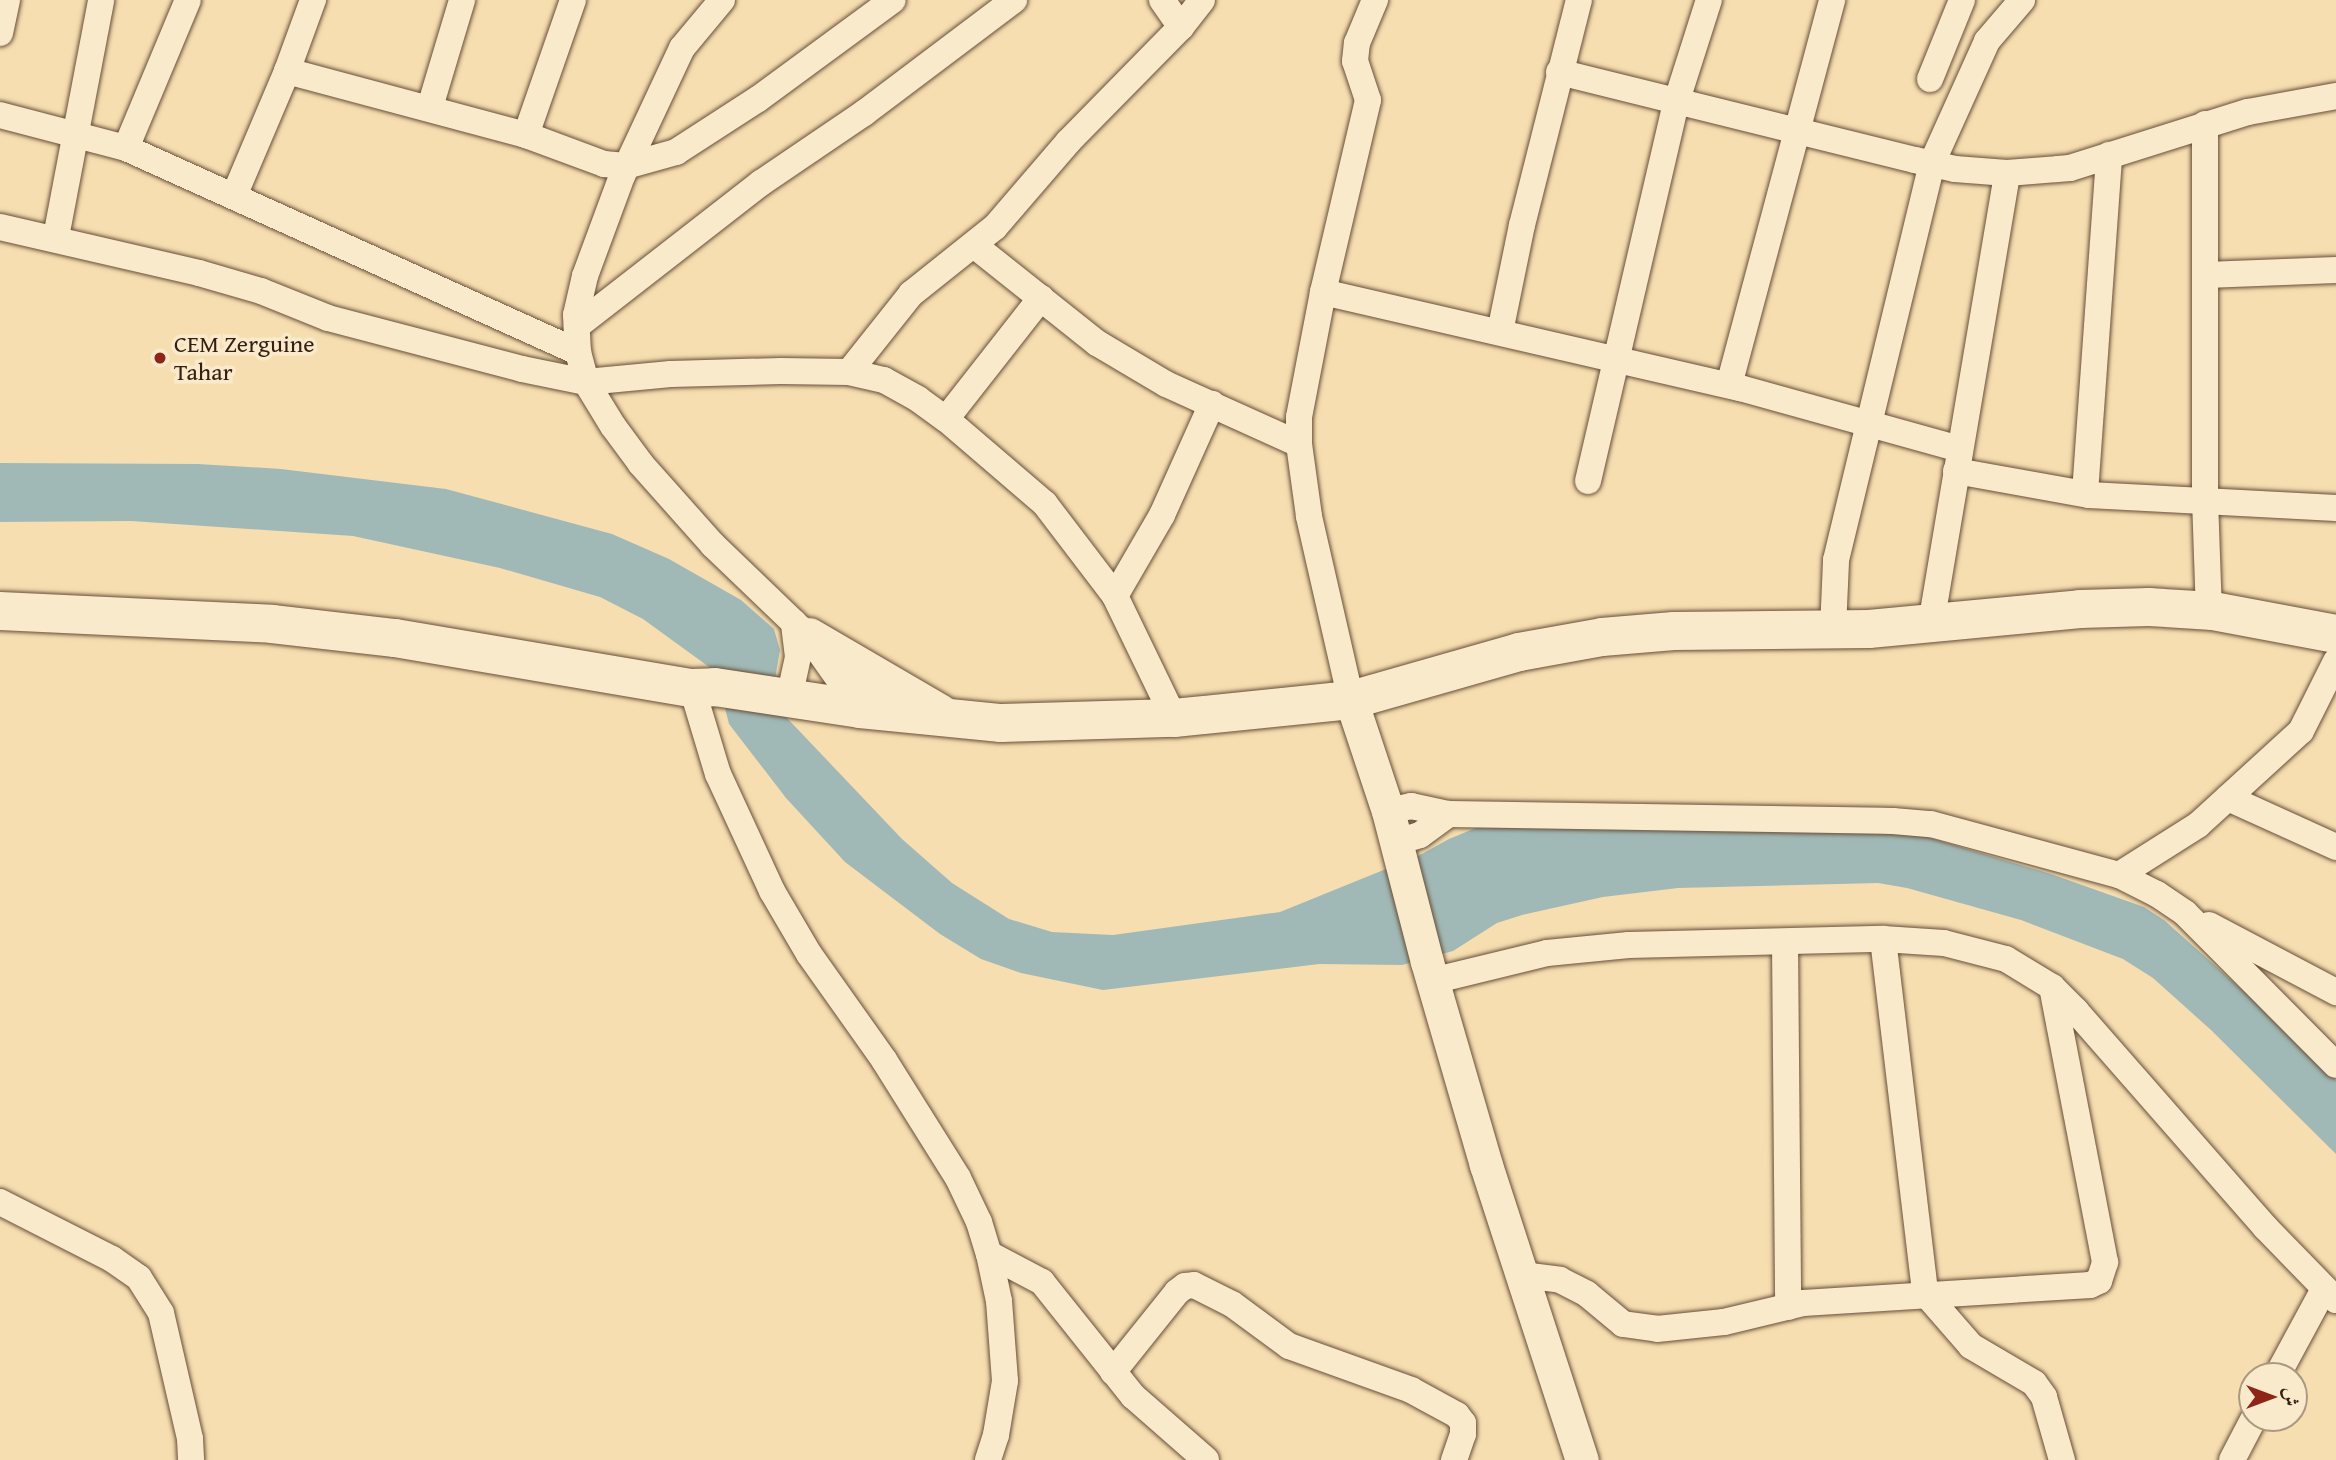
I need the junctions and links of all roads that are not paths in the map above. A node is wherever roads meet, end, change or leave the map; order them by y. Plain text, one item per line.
1 (7, 0) edge
2 (101, 0) edge
3 (188, 0) edge
4 (313, 0) edge
5 (462, 0) edge
6 (573, 0) edge
7 (722, 0) edge
8 (893, 0) edge
9 (1014, 0) edge
10 (1162, 0) edge
11 (1202, 0) edge
12 (1375, 0) edge
13 (1579, 0) edge
14 (1709, 0) edge
15 (1832, 0) edge
16 (1962, 0) edge
17 (2022, 0) edge
18 (1181, 27) junction
19 (0, 33) edge
20 (287, 71) junction
21 (1559, 72) junction
22 (1930, 79) dead end
23 (2336, 96) edge
24 (1677, 100) junction
25 (430, 107) junction
26 (0, 115) edge
27 (2205, 124) junction
28 (1796, 130) junction
29 (78, 135) junction
30 (526, 135) junction
31 (126, 148) junction
32 (2109, 155) junction
33 (1932, 163) junction
34 (626, 166) junction
35 (2007, 173) junction
36 (234, 196) junction
37 (0, 227) edge
38 (56, 237) junction
39 (975, 246) junction
40 (2336, 270) edge
41 (2206, 275) junction
42 (1324, 292) junction
43 (1041, 298) junction
44 (1500, 332) junction
45 (577, 339) junction
46 (1615, 359) junction
47 (849, 372) junction
48 (586, 382) junction
49 (1729, 385) junction
50 (1212, 404) junction
51 (946, 419) junction
52 (1870, 426) junction
53 (1299, 444) junction
54 (1958, 460) junction
55 (1588, 481) dead end
56 (2085, 492) junction
57 (2206, 499) junction
58 (2336, 508) edge
59 (1115, 596) junction
60 (0, 611) edge
61 (2209, 611) junction
62 (1931, 624) junction
63 (801, 630) junction
64 (1833, 630) junction
65 (2336, 634) edge
66 (2336, 661) edge
67 (704, 688) junction
68 (787, 698) junction
69 (1352, 700) junction
70 (860, 709) junction
71 (1174, 718) junction
72 (949, 720) junction
73 (2228, 798) junction
74 (1388, 811) junction
75 (1449, 814) junction
76 (2336, 847) edge
77 (1398, 851) junction
78 (2119, 875) junction
79 (2185, 913) junction
80 (1882, 939) junction
81 (1785, 943) junction
82 (1430, 972) junction
83 (2052, 987) junction
84 (2336, 992) edge
85 (2336, 1065) edge
86 (0, 1202) edge
87 (989, 1254) junction
88 (1522, 1275) junction
89 (1925, 1293) junction
90 (2330, 1295) edge
91 (1788, 1307) junction
92 (2286, 1362) edge
93 (1113, 1372) junction
94 (2247, 1432) edge
95 (191, 1460) edge
96 (988, 1460) edge
97 (1206, 1460) edge
98 (1454, 1460) edge
99 (1582, 1460) edge
100 (2062, 1460) edge
101 (2232, 1460) edge

1 - 19 street
2 - 29 street
3 - 31 street
4 - 20 street
5 - 25 street
6 - 30 street
7 - 34 street
8 - 34 street
9 - 45 street
10 - 18 street
11 - 18 street
12 - 42 street
13 - 21 street
14 - 24 street
15 - 28 street
16 - 22 street
17 - 33 street
18 - 39 street
20 - 25 street
20 - 36 street
21 - 24 street
21 - 44 street
23 - 27 street
24 - 28 street
24 - 46 street
25 - 30 street
26 - 29 street
27 - 32 street
27 - 41 street
28 - 33 street
28 - 49 street
29 - 31 street
29 - 38 street
30 - 34 street
31 - 36 street
32 - 35 street
32 - 56 street
33 - 35 street
33 - 52 street
34 - 45 street
35 - 54 street
36 - 45 street
37 - 38 street
38 - 48 street
39 - 43 street
39 - 47 street
40 - 41 street
41 - 57 street
42 - 44 street
42 - 53 street
43 - 50 street
43 - 51 street
44 - 46 street
45 - 48 street
46 - 49 street
46 - 55 street
47 - 48 street
47 - 51 street
48 - 63 street
49 - 52 street
50 - 53 street
50 - 59 street
51 - 59 street
52 - 54 street
52 - 64 street
53 - 69 street
54 - 56 street
54 - 62 street
56 - 57 street
57 - 58 street
57 - 61 street
59 - 71 street
60 - 67 main road
61 - 62 main road
61 - 65 main road
62 - 64 main road
63 - 68 street
63 - 70 street
63 - 72 main road
64 - 69 main road
66 - 73 street
67 - 68 main road
67 - 87 street
68 - 70 main road
69 - 71 main road
69 - 74 street
70 - 72 main road
71 - 72 main road
73 - 76 street
73 - 78 street
74 - 75 street
74 - 77 street
75 - 77 street
75 - 78 street
77 - 82 street
78 - 79 street
79 - 84 street
79 - 85 street
80 - 81 street
80 - 83 street
80 - 89 street
81 - 82 street
81 - 91 street
82 - 88 street
83 - 89 street
83 - 90 street
86 - 95 street
87 - 93 street
87 - 96 street
88 - 91 street
88 - 99 street
89 - 91 street
89 - 100 street
90 - 92 street
93 - 97 street
93 - 98 street
94 - 101 street

